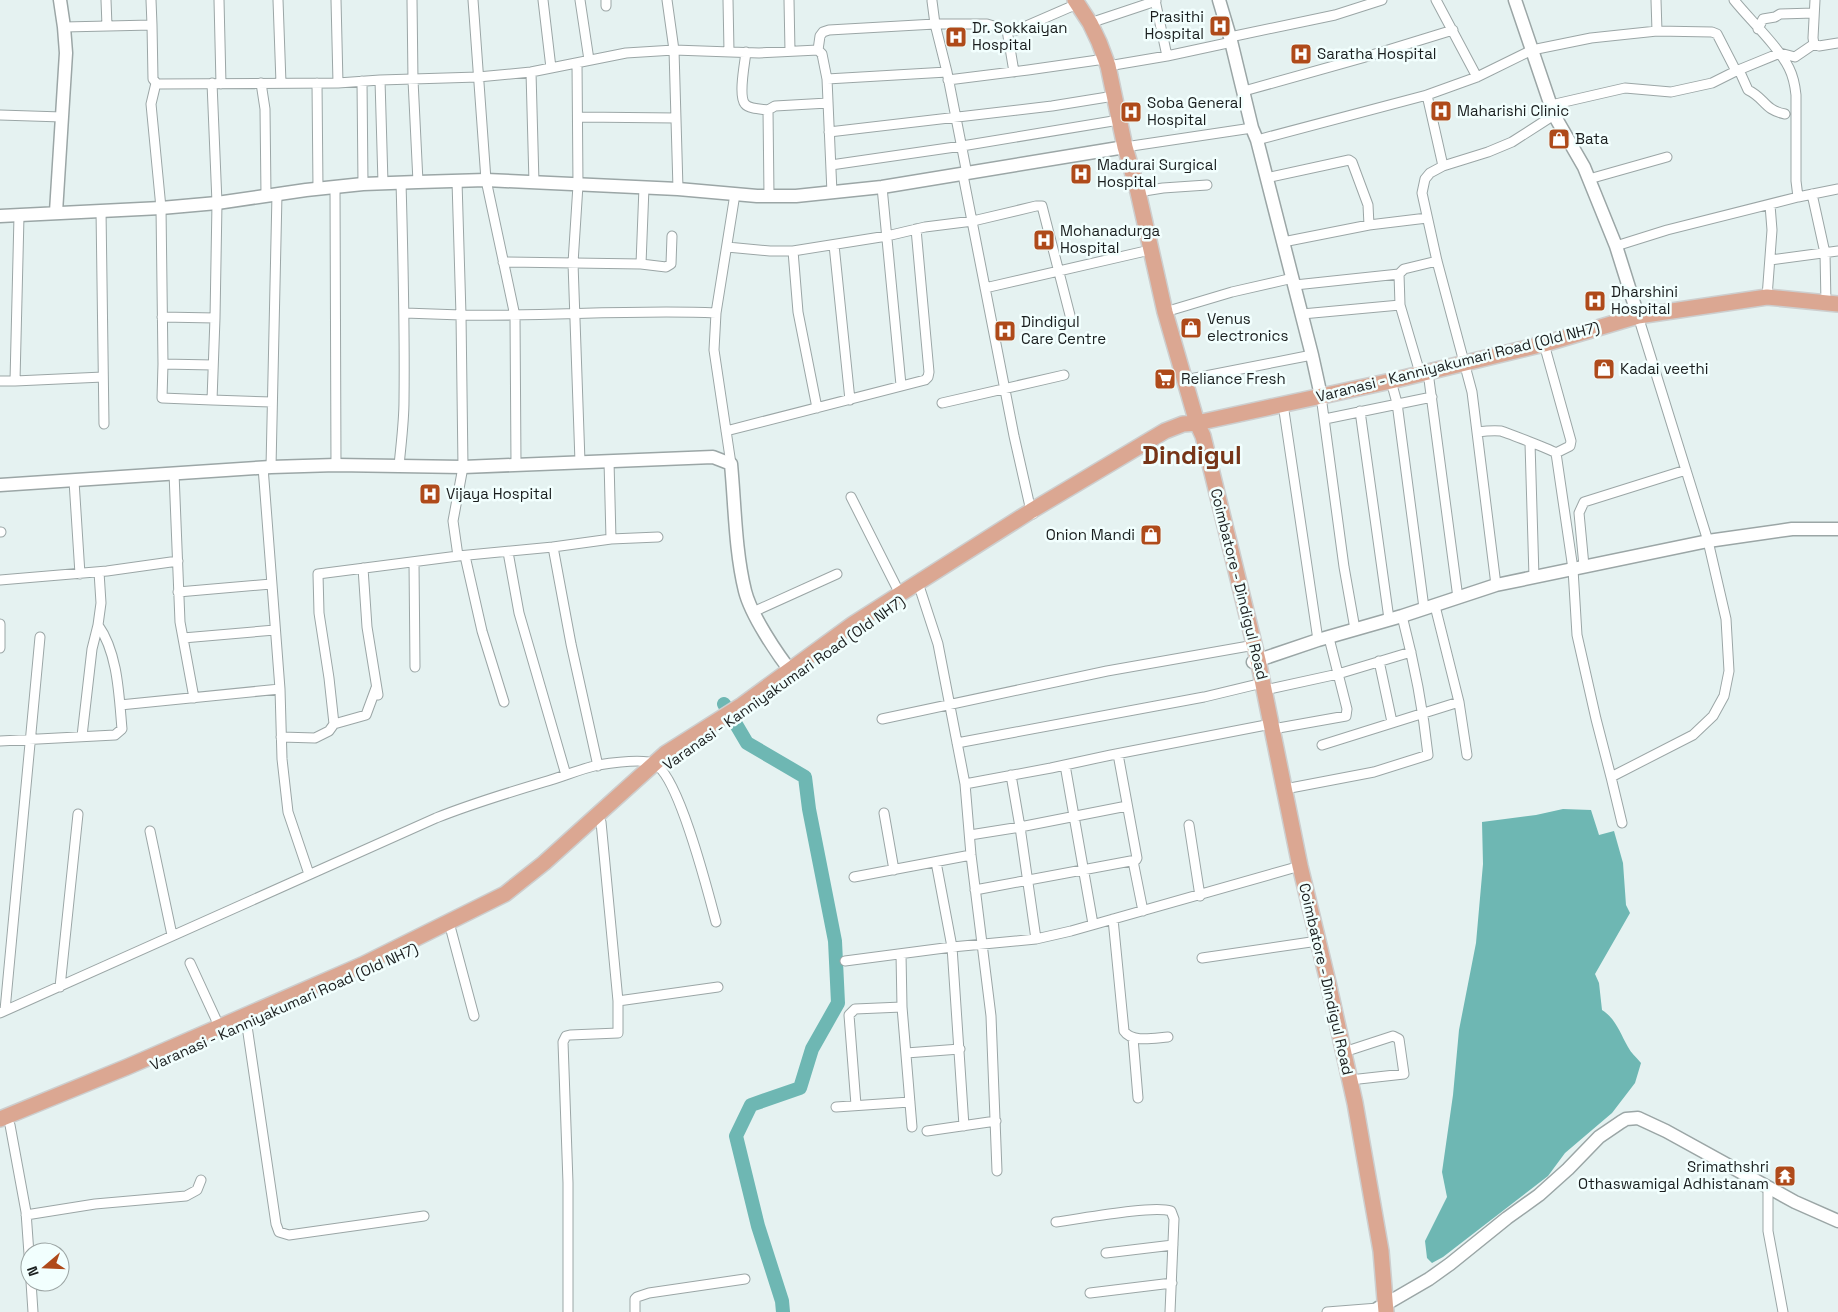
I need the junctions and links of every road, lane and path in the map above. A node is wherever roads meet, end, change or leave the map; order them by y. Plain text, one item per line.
1 (60, 0) edge
2 (106, 0) edge
3 (151, 0) edge
4 (219, 0) edge
5 (278, 0) edge
6 (336, 0) edge
7 (412, 0) edge
8 (473, 0) edge
9 (543, 0) edge
10 (580, 0) edge
11 (667, 0) edge
12 (728, 0) edge
13 (789, 0) edge
14 (1218, 0) edge
15 (1382, 0) edge
16 (1436, 0) edge
17 (1515, 0) edge
18 (1656, 0) edge
19 (1734, 0) edge
20 (1815, 0) edge
21 (932, 1) edge
22 (1156, 1) edge
23 (1076, 2) edge
24 (1814, 13) junction
25 (1090, 23) junction
26 (935, 24) junction
27 (152, 25) junction
28 (107, 26) junction
29 (64, 27) junction
30 (1758, 29) junction
31 (1007, 30) junction
32 (1453, 30) junction
33 (1657, 31) junction
34 (1231, 39) junction
35 (1838, 43) edge
36 (1814, 44) junction
37 (674, 50) junction
38 (818, 50) junction
39 (1532, 50) junction
40 (729, 51) junction
41 (790, 51) junction
42 (746, 52) junction
43 (1780, 53) junction
44 (1167, 56) junction
45 (589, 60) junction
46 (1107, 62) junction
47 (577, 63) junction
48 (551, 68) junction
49 (1738, 70) junction
50 (531, 72) junction
51 (1014, 72) junction
52 (947, 76) junction
53 (478, 77) junction
54 (1477, 77) junction
55 (827, 79) junction
56 (380, 80) junction
57 (413, 80) junction
58 (362, 81) junction
59 (156, 83) junction
60 (317, 83) junction
61 (338, 83) junction
62 (216, 84) junction
63 (262, 84) junction
64 (281, 84) junction
65 (1244, 91) junction
66 (1427, 95) junction
67 (1114, 96) junction
68 (828, 103) junction
69 (768, 110) junction
70 (1553, 110) junction
71 (1785, 114) dead end
72 (0, 115) edge
73 (956, 116) junction
74 (62, 117) junction
75 (579, 117) junction
76 (676, 118) junction
77 (1119, 120) junction
78 (829, 132) junction
79 (1254, 134) junction
80 (962, 146) junction
81 (1125, 147) junction
82 (1667, 157) dead end
83 (831, 165) junction
84 (1443, 166) junction
85 (965, 175) junction
86 (1266, 178) junction
87 (1589, 179) junction
88 (486, 180) junction
89 (457, 181) junction
90 (401, 182) junction
91 (418, 182) junction
92 (383, 183) junction
93 (534, 183) junction
94 (363, 184) junction
95 (578, 185) junction
96 (1207, 185) dead end
97 (335, 187) junction
98 (644, 187) junction
99 (882, 187) junction
100 (318, 189) junction
101 (678, 189) junction
102 (1838, 189) edge
103 (1138, 192) junction
104 (832, 193) junction
105 (735, 194) junction
106 (1812, 194) junction
107 (272, 195) junction
108 (769, 196) junction
109 (1798, 197) junction
110 (217, 203) junction
111 (1770, 205) junction
112 (161, 208) junction
113 (101, 210) junction
114 (56, 212) junction
115 (0, 216) edge
116 (20, 216) junction
117 (1427, 218) junction
118 (973, 221) junction
119 (1369, 225) junction
120 (916, 229) junction
121 (672, 236) dead end
122 (887, 236) junction
123 (1283, 242) junction
124 (834, 244) junction
125 (1616, 246) junction
126 (726, 247) junction
127 (1150, 250) junction
128 (794, 251) junction
129 (1838, 251) edge
130 (1825, 253) junction
131 (1770, 260) junction
132 (503, 262) junction
133 (1437, 262) junction
134 (572, 263) junction
135 (641, 264) junction
136 (1060, 271) junction
137 (1399, 274) junction
138 (1294, 282) junction
139 (985, 288) junction
140 (1767, 297) junction
141 (1832, 304) edge
142 (1400, 306) junction
143 (1164, 312) junction
144 (405, 313) junction
145 (716, 313) junction
146 (575, 314) junction
147 (1302, 314) junction
148 (461, 315) junction
149 (515, 316) junction
150 (1638, 316) junction
151 (162, 317) junction
152 (215, 318) junction
153 (1072, 323) dead end
154 (1544, 344) junction
155 (1312, 355) junction
156 (1464, 362) junction
157 (163, 364) junction
158 (213, 365) junction
159 (1424, 373) junction
160 (1064, 375) dead end
161 (103, 377) junction
162 (1185, 380) junction
163 (0, 381) edge
164 (15, 381) junction
165 (1391, 381) junction
166 (901, 385) junction
167 (1004, 388) junction
168 (1321, 396) junction
169 (1432, 397) junction
170 (212, 400) junction
171 (850, 400) junction
172 (272, 402) junction
173 (942, 403) dead end
174 (1397, 403) junction
175 (1283, 404) junction
176 (817, 408) junction
177 (1360, 411) junction
178 (1325, 419) junction
179 (1197, 423) junction
180 (104, 424) dead end
181 (726, 432) junction
182 (1477, 432) junction
183 (1530, 443) junction
184 (1556, 453) junction
185 (580, 462) junction
186 (609, 462) junction
187 (516, 464) junction
188 (731, 464) junction
189 (336, 465) junction
190 (399, 466) junction
191 (267, 467) junction
192 (463, 467) junction
193 (1686, 470) junction
194 (174, 474) junction
195 (74, 481) junction
196 (0, 485) edge
197 (852, 496) dead end
198 (1033, 514) junction
199 (1838, 528) edge
200 (658, 537) dead end
201 (612, 539) junction
202 (1708, 541) junction
203 (553, 547) junction
204 (508, 552) junction
205 (462, 556) junction
206 (178, 561) junction
207 (414, 562) junction
208 (1579, 567) junction
209 (364, 568) junction
210 (99, 572) junction
211 (80, 574) junction
212 (837, 574) dead end
213 (1534, 577) junction
214 (0, 580) edge
215 (271, 584) junction
216 (1496, 585) junction
217 (920, 589) junction
218 (178, 592) junction
219 (900, 594) junction
220 (1458, 598) junction
221 (1430, 607) junction
222 (753, 612) junction
223 (1395, 618) junction
224 (0, 624) edge
225 (98, 626) junction
226 (1354, 629) junction
227 (275, 630) junction
228 (40, 637) dead end
229 (183, 638) junction
230 (1324, 639) junction
231 (1248, 646) junction
232 (0, 648) edge
233 (1412, 652) junction
234 (1255, 661) junction
235 (1379, 661) junction
236 (415, 667) dead end
237 (791, 672) junction
238 (1338, 674) junction
239 (377, 685) junction
240 (1261, 687) junction
241 (280, 690) junction
242 (378, 695) dead end
243 (194, 698) junction
244 (504, 702) dead end
245 (1459, 702) junction
246 (950, 704) junction
247 (120, 705) junction
248 (1423, 713) junction
249 (882, 719) dead end
250 (1392, 722) junction
251 (334, 724) junction
252 (1270, 727) junction
253 (82, 736) junction
254 (281, 737) junction
255 (32, 739) junction
256 (0, 742) edge
257 (958, 743) junction
258 (1322, 745) dead end
259 (1118, 754) junction
260 (1467, 755) dead end
261 (1065, 765) junction
262 (598, 766) junction
263 (657, 766) junction
264 (566, 775) junction
265 (1010, 775) junction
266 (1611, 777) junction
267 (965, 784) junction
268 (1285, 789) junction
269 (1127, 806) junction
270 (884, 813) dead end
271 (78, 814) dead end
272 (1073, 817) junction
273 (601, 822) junction
274 (1622, 823) dead end
275 (1188, 825) dead end
276 (1020, 827) junction
277 (150, 831) dead end
278 (970, 835) junction
279 (971, 855) junction
280 (1133, 861) junction
281 (936, 862) junction
282 (1293, 868) junction
283 (894, 870) junction
284 (1083, 870) junction
285 (309, 874) junction
286 (854, 877) dead end
287 (1027, 881) junction
288 (975, 890) junction
289 (514, 891) junction
290 (1200, 896) junction
291 (1143, 911) junction
292 (1113, 919) junction
293 (716, 922) dead end
294 (1093, 924) junction
295 (451, 930) junction
296 (172, 935) junction
297 (1036, 939) junction
298 (1311, 942) junction
299 (981, 943) junction
300 (952, 946) junction
301 (901, 954) junction
302 (1202, 958) dead end
303 (845, 961) dead end
304 (190, 963) dead end
305 (60, 986) junction
306 (718, 987) dead end
307 (618, 1002) junction
308 (902, 1007) junction
309 (3, 1012) edge
310 (474, 1016) dead end
311 (247, 1026) junction
312 (220, 1028) junction
313 (1168, 1037) dead end
314 (1132, 1038) junction
315 (203, 1040) junction
316 (960, 1049) junction
317 (1344, 1052) junction
318 (906, 1053) junction
319 (1350, 1080) junction
320 (1138, 1098) dead end
321 (910, 1102) junction
322 (856, 1105) junction
323 (836, 1107) dead end
324 (996, 1122) junction
325 (3, 1125) edge
326 (964, 1126) junction
327 (912, 1127) dead end
328 (927, 1131) dead end
329 (997, 1171) dead end
330 (201, 1180) dead end
331 (1768, 1187) junction
332 (26, 1215) junction
333 (424, 1216) dead end
334 (1838, 1221) edge
335 (1056, 1222) dead end
336 (28, 1242) edge
337 (1173, 1245) junction
338 (1106, 1253) dead end
339 (745, 1278) dead end
340 (1172, 1283) junction
341 (32, 1292) edge
342 (1090, 1293) dead end
343 (1382, 1309) edge
344 (34, 1312) edge
345 (568, 1312) edge
346 (635, 1312) edge
347 (1170, 1312) edge
348 (1327, 1312) edge
349 (1783, 1312) edge

1 - 29 street
2 - 28 street
3 - 27 street
4 - 62 street
5 - 64 street
6 - 61 street
7 - 57 street
8 - 53 street
9 - 48 street
10 - 45 street
11 - 37 street
12 - 40 street
13 - 41 street
14 - 34 street
15 - 34 street
16 - 32 street
17 - 39 street
18 - 33 street
19 - 30 street
20 - 24 street
21 - 26 street
22 - 25 street
22 - 44 street
23 - 25 main road
23 - 31 street
24 - 30 street
24 - 36 street
25 - 46 main road
26 - 31 street
26 - 38 street
26 - 52 street
27 - 28 street
27 - 59 street
28 - 29 street
29 - 74 street
30 - 43 street
31 - 51 street
32 - 54 street
32 - 65 street
33 - 39 street
33 - 49 street
34 - 44 street
34 - 65 street
35 - 36 street
36 - 43 street
37 - 40 street
37 - 45 street
37 - 76 street
38 - 41 street
38 - 55 street
39 - 54 street
39 - 70 street
40 - 42 street
41 - 42 street
42 - 69 street
43 - 49 street
43 - 109 street
44 - 46 street
45 - 47 street
46 - 51 street
46 - 67 main road
47 - 48 street
47 - 75 street
48 - 50 street
49 - 70 street
49 - 71 street
50 - 53 street
50 - 93 street
51 - 52 street
52 - 55 street
52 - 73 street
53 - 57 street
53 - 88 street
54 - 66 street
55 - 68 street
56 - 57 street
56 - 58 street
56 - 92 street
57 - 91 street
58 - 61 street
58 - 94 street
59 - 62 street
59 - 112 street
60 - 61 street
60 - 64 street
60 - 100 street
62 - 63 street
62 - 110 street
63 - 64 street
63 - 107 street
65 - 79 street
66 - 79 street
66 - 84 street
67 - 73 street
67 - 77 main road
68 - 69 street
68 - 78 street
69 - 108 street
70 - 84 street
70 - 87 street
72 - 74 street
73 - 78 street
73 - 80 street
74 - 114 street
75 - 76 street
75 - 95 street
76 - 101 street
77 - 80 street
77 - 81 main road
78 - 83 street
79 - 81 street
79 - 86 street
80 - 83 street
80 - 85 street
81 - 85 street
81 - 103 main road
82 - 87 street
83 - 104 street
84 - 117 street
85 - 99 street
85 - 118 street
86 - 119 street
86 - 123 street
87 - 125 street
88 - 89 street
88 - 93 street
88 - 132 street
89 - 91 street
89 - 148 street
90 - 91 street
90 - 92 street
90 - 144 street
92 - 94 street
93 - 95 street
94 - 97 street
95 - 98 street
95 - 134 street
96 - 103 street
97 - 100 street
97 - 189 street
98 - 101 street
98 - 135 street
99 - 104 street
99 - 122 street
100 - 107 street
101 - 105 street
102 - 106 street
103 - 127 main road
104 - 108 street
105 - 108 street
105 - 126 street
106 - 109 street
106 - 130 street
107 - 110 street
107 - 172 street
109 - 111 street
110 - 112 street
110 - 152 street
111 - 125 street
111 - 131 street
112 - 113 street
112 - 151 street
113 - 114 street
113 - 161 street
114 - 116 street
115 - 116 street
116 - 164 street
117 - 119 street
117 - 133 street
118 - 120 street
118 - 136 street
118 - 139 street
119 - 123 street
120 - 122 street
120 - 166 street
121 - 135 street
122 - 124 street
122 - 166 street
123 - 138 street
124 - 128 street
124 - 171 street
125 - 150 street
126 - 128 street
126 - 145 street
127 - 136 street
127 - 143 main road
128 - 176 street
129 - 130 street
130 - 131 street
130 - 141 street
131 - 140 street
132 - 134 street
132 - 149 street
133 - 137 street
133 - 156 street
134 - 135 street
134 - 146 street
136 - 139 street
136 - 153 street
137 - 138 street
137 - 142 street
138 - 143 street
138 - 147 street
139 - 167 street
140 - 141 main road, Varanasi - Kanniyakumari Road (Old NH7)
140 - 150 main road, Varanasi - Kanniyakumari Road (Old NH7)
142 - 147 street
142 - 159 street
143 - 162 main road
144 - 148 street
144 - 190 street
145 - 146 street
145 - 181 street
146 - 149 street
146 - 185 street
147 - 155 street
148 - 149 street
148 - 192 street
149 - 187 street
150 - 154 main road, Varanasi - Kanniyakumari Road (Old NH7)
150 - 193 street
151 - 152 street
151 - 157 street
152 - 158 street
154 - 156 main road, Varanasi - Kanniyakumari Road (Old NH7)
154 - 184 street
155 - 162 street
155 - 168 street
156 - 159 main road, Varanasi - Kanniyakumari Road (Old NH7)
156 - 182 street
157 - 158 street
157 - 170 street
158 - 170 street
159 - 165 main road, Varanasi - Kanniyakumari Road (Old NH7)
159 - 169 street
160 - 167 street
161 - 164 street
161 - 180 street
162 - 179 main road
163 - 164 street
165 - 168 main road, Varanasi - Kanniyakumari Road (Old NH7)
165 - 174 street
166 - 171 street
167 - 173 street
167 - 198 street
168 - 175 main road, Varanasi - Kanniyakumari Road (Old NH7)
168 - 178 street
169 - 174 street
169 - 220 street
170 - 172 street
171 - 176 street
172 - 191 street
174 - 177 street
174 - 221 street
175 - 179 main road, Varanasi - Kanniyakumari Road (Old NH7)
175 - 230 street
176 - 181 street
177 - 178 street
177 - 223 street
178 - 226 street
179 - 198 main road, Varanasi - Kanniyakumari Road (Old NH7)
179 - 231 main road, Coimbatore - Dindigul Road
179 - 234 main road, Coimbatore - Dindigul Road
181 - 188 street
182 - 183 street
182 - 216 street
183 - 184 street
183 - 213 street
184 - 208 street
185 - 186 street
185 - 187 street
186 - 188 street
186 - 201 street
187 - 192 street
188 - 222 street
189 - 190 street
189 - 191 street
190 - 192 street
191 - 194 street
191 - 215 street
192 - 205 street
193 - 202 street
193 - 208 street
194 - 195 street
194 - 206 street
195 - 196 street
195 - 211 street
197 - 219 street
198 - 217 main road, Varanasi - Kanniyakumari Road (Old NH7)
198 - 219 main road, Varanasi - Kanniyakumari Road (Old NH7)
199 - 202 street
200 - 201 street
201 - 203 street
202 - 208 street
202 - 266 street
203 - 204 street
203 - 262 street
204 - 205 street
204 - 264 street
205 - 207 street
205 - 244 street
206 - 210 street
206 - 218 street
207 - 209 street
207 - 236 street
208 - 213 street
208 - 266 street
209 - 239 street
209 - 251 street
210 - 211 street
210 - 225 street
211 - 214 street
212 - 222 street
213 - 216 street
215 - 218 street
215 - 227 street
216 - 220 street
217 - 237 main road, Varanasi - Kanniyakumari Road (Old NH7)
217 - 246 street
218 - 229 street
219 - 237 main road, Varanasi - Kanniyakumari Road (Old NH7)
220 - 221 street
221 - 223 street
221 - 245 street
222 - 237 street
223 - 226 street
223 - 233 street
224 - 232 street
225 - 247 street
225 - 253 street
226 - 230 street
227 - 229 street
227 - 241 street
228 - 255 street
229 - 243 street
230 - 234 street
230 - 238 street
231 - 234 main road, Coimbatore - Dindigul Road
231 - 246 street
233 - 235 street
233 - 248 street
234 - 240 main road, Coimbatore - Dindigul Road
235 - 238 street
235 - 250 street
237 - 263 main road, Varanasi - Kanniyakumari Road (Old NH7)
238 - 240 street
238 - 252 street
239 - 242 street
239 - 251 street
240 - 252 main road, Coimbatore - Dindigul Road
240 - 257 street
241 - 243 street
241 - 254 street
243 - 247 street
245 - 248 street
245 - 260 street
246 - 249 street
246 - 257 street
247 - 253 street
248 - 250 street
248 - 268 street
250 - 258 street
251 - 254 street
252 - 259 street
252 - 268 main road, Coimbatore - Dindigul Road
252 - 282 main road, Coimbatore - Dindigul Road
253 - 255 street
254 - 285 street
255 - 256 street
255 - 309 street
257 - 267 street
259 - 261 street
259 - 269 street
261 - 265 street
261 - 272 street
262 - 263 street
262 - 264 street
263 - 273 main road, Varanasi - Kanniyakumari Road (Old NH7)
263 - 289 main road, Varanasi - Kanniyakumari Road (Old NH7)
263 - 293 street
264 - 285 street
265 - 267 street
265 - 276 street
266 - 274 street
267 - 278 street
268 - 317 main road, Coimbatore - Dindigul Road
269 - 272 street
269 - 280 street
270 - 283 street
271 - 305 street
272 - 276 street
272 - 284 street
273 - 289 main road, Varanasi - Kanniyakumari Road (Old NH7)
273 - 307 street
275 - 290 street
276 - 278 street
276 - 287 street
277 - 296 street
278 - 279 street
279 - 281 street
279 - 288 street
280 - 284 street
280 - 291 street
281 - 283 street
281 - 300 street
282 - 290 street
282 - 298 main road, Coimbatore - Dindigul Road
283 - 286 street
284 - 287 street
284 - 294 street
285 - 296 street
287 - 288 street
287 - 297 street
288 - 299 street
289 - 295 main road, Varanasi - Kanniyakumari Road (Old NH7)
289 - 312 main road, Varanasi - Kanniyakumari Road (Old NH7)
290 - 291 street
291 - 292 street
292 - 294 street
292 - 314 street
294 - 297 street
295 - 310 street
295 - 311 main road, Varanasi - Kanniyakumari Road (Old NH7)
296 - 305 street
297 - 299 street
298 - 302 street
298 - 343 main road, Coimbatore - Dindigul Road
299 - 300 street
299 - 324 street
300 - 301 street
300 - 316 street
301 - 303 street
301 - 308 street
304 - 312 street
305 - 309 street
306 - 307 street
307 - 345 street
308 - 318 street
308 - 322 street
311 - 315 main road, Varanasi - Kanniyakumari Road (Old NH7)
311 - 333 street
312 - 315 main road, Varanasi - Kanniyakumari Road (Old NH7)
313 - 314 street
314 - 320 street
315 - 325 main road, Varanasi - Kanniyakumari Road (Old NH7)
316 - 318 street
316 - 326 street
317 - 319 main road, Coimbatore - Dindigul Road
317 - 319 street
318 - 321 street
319 - 343 main road, Coimbatore - Dindigul Road
321 - 322 street
321 - 327 street
322 - 323 street
324 - 326 street
324 - 329 street
325 - 332 street
326 - 328 street
330 - 332 street
331 - 334 street
331 - 343 street
331 - 349 street
332 - 336 street
335 - 337 street
337 - 338 street
337 - 340 street
339 - 346 street
340 - 342 street
340 - 347 street
341 - 344 street
343 - 348 street

